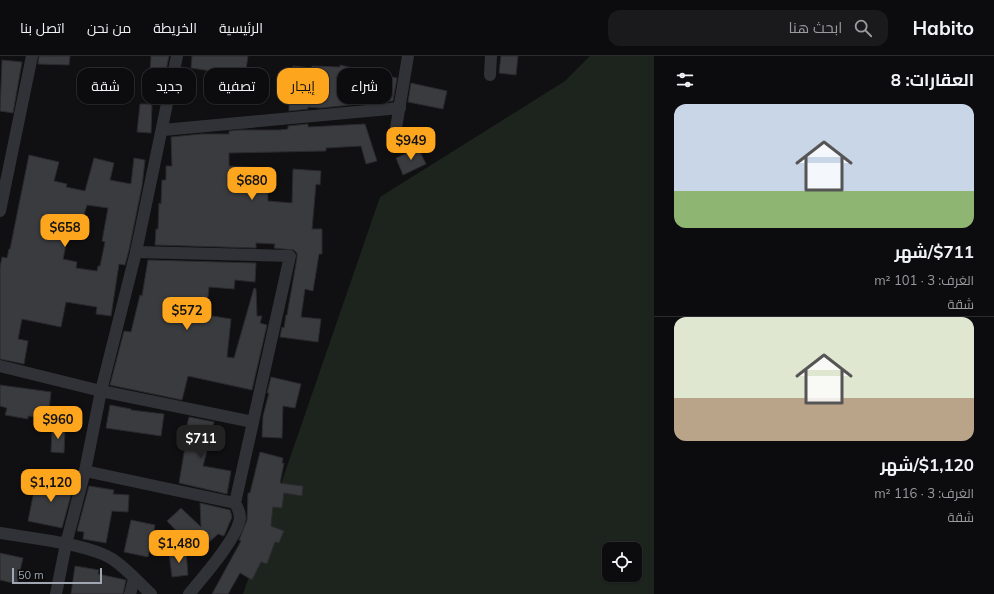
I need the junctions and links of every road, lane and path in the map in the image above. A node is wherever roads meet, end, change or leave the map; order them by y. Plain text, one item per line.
1 (32, 56) edge
2 (177, 56) edge
3 (408, 56) edge
4 (491, 56) edge
5 (490, 75) dead end
6 (400, 108) junction
7 (162, 130) junction
8 (396, 134) dead end
9 (0, 211) edge
10 (136, 252) junction
11 (0, 366) edge
12 (101, 390) junction
13 (253, 422) junction
14 (85, 471) junction
15 (235, 503) junction
16 (0, 532) edge
17 (66, 544) junction
18 (134, 578) junction
19 (56, 594) edge
20 (130, 594) edge
21 (151, 594) edge
22 (189, 594) edge

1 - 9 street
2 - 7 street
3 - 6 street
4 - 5 street
6 - 7 street
6 - 8 street
7 - 10 street
10 - 12 street
10 - 13 street
11 - 12 street
12 - 13 street
12 - 14 street
13 - 15 street
14 - 15 street
14 - 17 street
15 - 22 street
16 - 17 street
17 - 18 street
17 - 19 street
18 - 20 street
18 - 21 street

